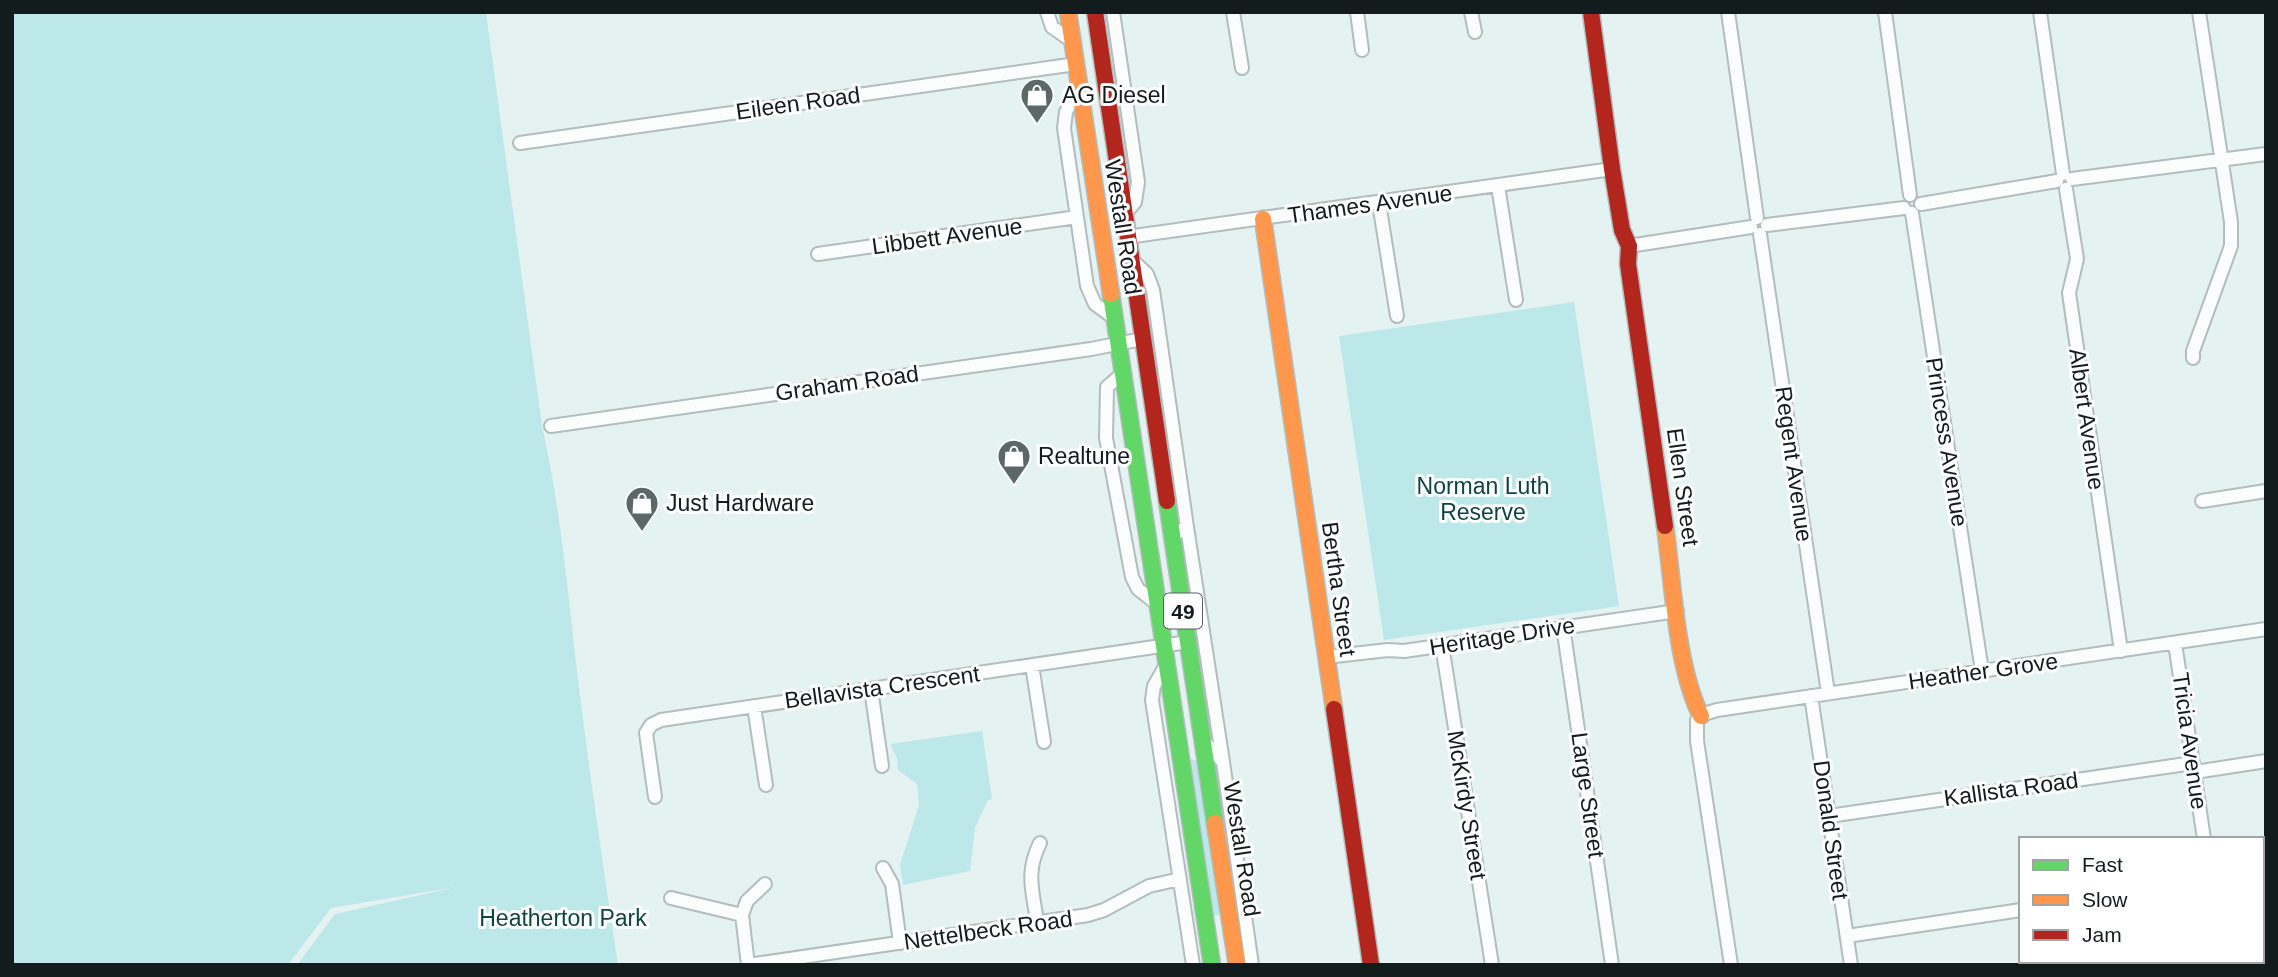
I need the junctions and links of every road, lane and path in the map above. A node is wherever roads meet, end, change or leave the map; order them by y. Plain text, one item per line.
1 (1047, 12) edge
2 (1068, 12) edge
3 (1095, 12) edge
4 (1113, 12) edge
5 (1233, 12) edge
6 (1357, 12) edge
7 (1471, 12) edge
8 (1591, 12) edge
9 (1728, 12) edge
10 (1885, 12) edge
11 (2040, 12) edge
12 (2199, 12) edge
13 (1475, 33) dead end
14 (1072, 41) junction
15 (1363, 50) dead end
16 (1076, 64) junction
17 (1242, 68) dead end
18 (1079, 86) junction
19 (520, 143) dead end
20 (2266, 154) edge
21 (2222, 161) junction
22 (1612, 169) junction
23 (2064, 181) junction
24 (1498, 186) junction
25 (1379, 203) junction
26 (1912, 208) junction
27 (1124, 215) junction
28 (1077, 217) junction
29 (1263, 219) junction
30 (1759, 226) junction
31 (1127, 237) junction
32 (1629, 246) junction
33 (818, 254) dead end
34 (1130, 258) junction
35 (1516, 300) dead end
36 (1107, 314) junction
37 (1397, 316) dead end
38 (1142, 339) junction
39 (1118, 343) junction
40 (2193, 358) dead end
41 (1122, 374) junction
42 (551, 426) dead end
43 (2266, 491) edge
44 (2202, 501) dead end
45 (1187, 527) junction
46 (1172, 536) junction
47 (1177, 572) junction
48 (1152, 576) junction
49 (1156, 603) junction
50 (1677, 611) junction
51 (1563, 626) junction
52 (2266, 629) edge
53 (1188, 642) junction
54 (2175, 643) junction
55 (1442, 645) junction
56 (1163, 646) junction
57 (2121, 651) junction
58 (1325, 657) junction
59 (1032, 665) junction
60 (1166, 665) junction
61 (1982, 671) junction
62 (871, 689) junction
63 (1828, 693) junction
64 (1811, 696) junction
65 (754, 706) junction
66 (1701, 716) junction
67 (1203, 740) junction
68 (1044, 742) dead end
69 (2266, 761) edge
70 (1223, 762) junction
71 (882, 766) dead end
72 (2194, 767) junction
73 (766, 785) dead end
74 (655, 797) dead end
75 (1188, 808) junction
76 (1829, 816) junction
77 (2204, 837) edge
78 (1174, 838) junction
79 (1040, 843) dead end
80 (883, 868) dead end
81 (1180, 879) junction
82 (765, 884) dead end
83 (671, 898) dead end
84 (2019, 910) edge
85 (742, 915) junction
86 (1037, 922) junction
87 (1847, 936) junction
88 (900, 943) junction
89 (748, 965) edge
90 (1193, 965) edge
91 (1212, 965) edge
92 (1237, 965) edge
93 (1252, 965) edge
94 (1371, 965) edge
95 (1492, 965) edge
96 (1612, 965) edge
97 (1731, 965) edge
98 (1851, 965) edge

1 - 14 street
2 - 14 main road, Westall Road / 49
3 - 27 main road, Westall Road / 49
4 - 27 street, Westall Road
5 - 17 street
6 - 15 street
7 - 13 street
8 - 22 main road, Ellen Street
9 - 30 street, Regent Avenue
10 - 26 street
11 - 23 street, Albert Avenue
12 - 21 street
14 - 16 main road, Westall Road / 49
16 - 18 main road, Westall Road / 49
16 - 19 street, Eileen Road
18 - 28 street, Westall Road
18 - 36 main road, Westall Road / 49
20 - 21 street
21 - 23 street
21 - 40 street
22 - 24 street, Thames Avenue
22 - 32 main road, Ellen Street
23 - 26 street
23 - 57 street, Albert Avenue
24 - 25 street, Thames Avenue
24 - 35 street
25 - 29 street, Thames Avenue
25 - 37 street
26 - 30 street
26 - 61 street, Princess Avenue
27 - 31 main road, Westall Road / 49
28 - 33 street, Libbett Avenue
28 - 36 street, Westall Road
29 - 31 street, Thames Avenue
29 - 58 main road, Bertha Street
30 - 32 street
30 - 63 street, Regent Avenue
31 - 34 main road, Westall Road / 49
32 - 50 main road, Ellen Street
34 - 38 main road, Westall Road / 49
34 - 45 street, Westall Road
36 - 39 main road, Westall Road / 49
38 - 39 street, Graham Road
38 - 46 main road, Westall Road / 49
39 - 41 main road, Westall Road / 49
39 - 42 street, Graham Road
41 - 48 main road, Westall Road / 49
41 - 49 street
43 - 44 street
45 - 46 street
45 - 70 street, Westall Road
46 - 47 main road, Westall Road / 49
47 - 48 main road
47 - 53 main road, Westall Road / 49
48 - 49 main road, Westall Road / 49
49 - 56 main road, Westall Road / 49
50 - 51 street, Heritage Drive
50 - 66 main road, Ellen Street
51 - 55 street, Heritage Drive
51 - 96 street, Large Street
52 - 54 street, Heather Grove
53 - 56 street, Bellavista Crescent
53 - 67 main road, Westall Road / 49
54 - 57 street, Heather Grove
54 - 72 street, Tricia Avenue
55 - 58 street, Heritage Drive
55 - 95 street, McKirdy Street
56 - 59 street, Bellavista Crescent
56 - 60 main road, Westall Road / 49
57 - 61 street, Heather Grove
58 - 94 main road, Bertha Street
59 - 62 street, Bellavista Crescent
59 - 68 street
60 - 75 main road, Westall Road / 49
60 - 78 street
61 - 63 street, Heather Grove
62 - 65 street, Bellavista Crescent
62 - 71 street
63 - 64 street, Heather Grove
64 - 66 street, Heather Grove
64 - 76 street, Donald Street
65 - 73 street
65 - 74 street, Bellavista Crescent
66 - 97 street, Ellen Street
67 - 70 street, Westall Road
67 - 92 main road, Westall Road / 49
69 - 72 street, Kallista Road
70 - 93 street, Westall Road
72 - 76 street, Kallista Road
72 - 77 street, Tricia Avenue
75 - 78 street, Westall Road
75 - 91 main road, Westall Road / 49
76 - 87 street, Donald Street
78 - 81 street
79 - 86 street
80 - 88 street
81 - 86 street, Nettelbeck Road
81 - 90 street
82 - 85 street
83 - 85 street
84 - 87 street
85 - 89 street
86 - 88 street, Nettelbeck Road
87 - 98 street, Donald Street
88 - 89 street, Nettelbeck Road

